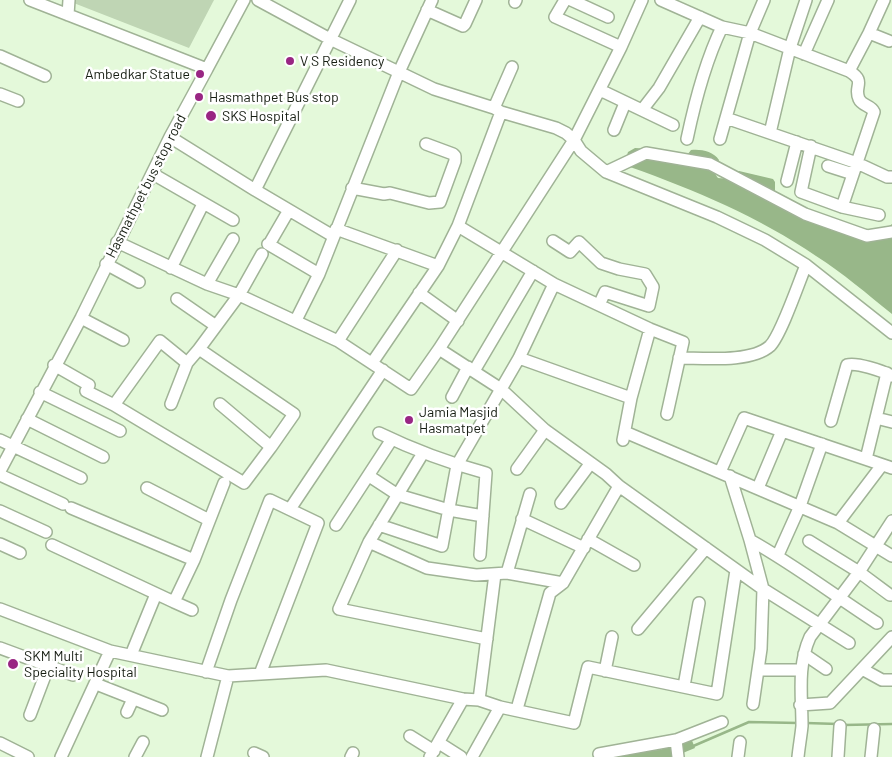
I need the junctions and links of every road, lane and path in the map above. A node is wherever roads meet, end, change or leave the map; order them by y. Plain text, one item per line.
1 (30, 0) edge
2 (69, 0) edge
3 (244, 0) edge
4 (258, 0) edge
5 (350, 0) edge
6 (476, 0) edge
7 (565, 0) edge
8 (571, 0) edge
9 (642, 0) edge
10 (661, 0) edge
11 (764, 0) edge
12 (806, 0) edge
13 (828, 0) edge
14 (884, 0) edge
15 (429, 5) edge
16 (68, 15) junction
17 (608, 17) dead end
18 (700, 17) junction
19 (722, 27) junction
20 (750, 33) junction
21 (869, 33) junction
22 (330, 39) junction
23 (889, 41) dead end
24 (621, 47) junction
25 (790, 48) junction
26 (804, 54) junction
27 (0, 56) edge
28 (512, 66) dead end
29 (207, 69) junction
30 (849, 71) junction
31 (399, 72) junction
32 (44, 76) dead end
33 (600, 90) junction
34 (0, 94) edge
35 (18, 102) dead end
36 (625, 103) junction
37 (497, 110) junction
38 (642, 110) junction
39 (726, 118) junction
40 (673, 125) dead end
41 (614, 130) dead end
42 (770, 133) junction
43 (170, 136) junction
44 (720, 139) dead end
45 (574, 140) junction
46 (687, 140) dead end
47 (797, 142) junction
48 (426, 144) dead end
49 (811, 146) junction
50 (828, 166) dead end
51 (855, 168) junction
52 (606, 172) junction
53 (153, 174) junction
54 (892, 177) edge
55 (787, 181) dead end
56 (352, 188) junction
57 (256, 190) junction
58 (204, 204) junction
59 (842, 207) junction
60 (289, 210) junction
61 (879, 215) dead end
62 (233, 220) dead end
63 (458, 226) junction
64 (892, 232) edge
65 (335, 233) junction
66 (233, 238) dead end
67 (553, 241) dead end
68 (118, 242) junction
69 (267, 246) junction
70 (397, 250) junction
71 (501, 254) junction
72 (106, 264) junction
73 (806, 265) junction
74 (438, 266) junction
75 (171, 268) junction
76 (533, 270) junction
77 (319, 274) junction
78 (139, 282) dead end
79 (207, 284) junction
80 (554, 284) junction
81 (419, 293) junction
82 (239, 296) junction
83 (177, 299) dead end
84 (599, 306) junction
85 (81, 318) junction
86 (296, 320) junction
87 (458, 321) junction
88 (216, 326) junction
89 (650, 329) junction
90 (892, 332) edge
91 (123, 340) dead end
92 (338, 341) junction
93 (199, 349) junction
94 (439, 350) junction
95 (519, 358) junction
96 (679, 358) junction
97 (187, 363) junction
98 (372, 363) junction
99 (54, 365) junction
100 (471, 369) junction
101 (383, 370) junction
102 (889, 375) edge
103 (501, 388) junction
104 (40, 392) junction
105 (452, 397) dead end
106 (631, 398) junction
107 (171, 404) dead end
108 (220, 404) dead end
109 (114, 405) junction
110 (667, 414) dead end
111 (876, 418) junction
112 (27, 419) junction
113 (831, 421) dead end
114 (892, 422) edge
115 (545, 430) junction
116 (120, 431) dead end
117 (782, 431) junction
118 (379, 433) dead end
119 (392, 439) junction
120 (0, 440) edge
121 (822, 444) junction
122 (12, 446) junction
123 (272, 447) junction
124 (423, 453) junction
125 (103, 457) dead end
126 (866, 459) junction
127 (590, 464) junction
128 (457, 465) junction
129 (887, 466) edge
130 (517, 469) dead end
131 (0, 470) edge
132 (725, 474) junction
133 (0, 475) edge
134 (369, 476) junction
135 (81, 478) dead end
136 (224, 483) dead end
137 (620, 486) junction
138 (147, 488) dead end
139 (758, 488) junction
140 (530, 494) dead end
141 (398, 495) junction
142 (561, 504) dead end
143 (800, 506) junction
144 (290, 509) junction
145 (449, 510) junction
146 (0, 511) edge
147 (483, 516) junction
148 (522, 519) junction
149 (209, 520) junction
150 (892, 521) edge
151 (838, 523) junction
152 (380, 525) junction
153 (336, 526) dead end
154 (46, 532) dead end
155 (750, 540) junction
156 (809, 541) dead end
157 (369, 542) junction
158 (586, 543) junction
159 (0, 544) edge
160 (52, 545) dead end
161 (876, 546) junction
162 (706, 548) junction
163 (20, 553) dead end
164 (480, 555) dead end
165 (778, 555) junction
166 (892, 556) edge
167 (194, 560) junction
168 (634, 565) dead end
169 (736, 570) junction
170 (859, 572) junction
171 (501, 574) junction
172 (563, 583) junction
173 (763, 589) junction
174 (156, 594) junction
175 (890, 595) dead end
176 (839, 598) junction
177 (174, 602) junction
178 (698, 603) dead end
179 (0, 609) edge
180 (192, 610) dead end
181 (877, 623) dead end
182 (820, 625) junction
183 (638, 628) dead end
184 (612, 636) dead end
185 (892, 637) edge
186 (487, 639) junction
187 (849, 643) dead end
188 (0, 648) edge
189 (110, 651) junction
190 (804, 654) junction
191 (131, 655) junction
192 (49, 665) junction
193 (826, 669) dead end
194 (862, 669) junction
195 (758, 670) junction
196 (801, 670) junction
197 (605, 671) junction
198 (206, 672) junction
199 (260, 674) junction
200 (72, 675) dead end
201 (228, 676) junction
202 (892, 680) edge
203 (96, 684) junction
204 (684, 686) junction
205 (133, 699) junction
206 (463, 699) junction
207 (480, 700) junction
208 (753, 704) dead end
209 (500, 707) junction
210 (162, 710) dead end
211 (518, 710) junction
212 (801, 710) junction
213 (127, 712) dead end
214 (30, 714) dead end
215 (722, 722) dead end
216 (840, 726) dead end
217 (874, 729) dead end
218 (410, 736) dead end
219 (676, 740) junction
220 (143, 742) dead end
221 (740, 742) dead end
222 (0, 743) edge
223 (435, 750) edge
224 (599, 754) dead end
225 (28, 757) edge
226 (61, 757) edge
227 (135, 757) edge
228 (207, 757) edge
229 (461, 757) edge
230 (472, 757) edge
231 (678, 757) edge
232 (738, 757) edge
233 (802, 757) edge
234 (838, 757) edge
235 (871, 757) edge

1 - 16 street
2 - 16 street
3 - 29 street, Hasmathpet bus stop road
4 - 22 street
5 - 22 street
6 - 15 street
7 - 24 street
8 - 17 street
9 - 24 street
10 - 18 street
11 - 20 street
12 - 25 street
13 - 26 street
14 - 21 street
15 - 31 street
16 - 29 street
18 - 19 street
18 - 38 street
19 - 20 street
19 - 46 street
20 - 25 street
20 - 39 street
21 - 23 street
21 - 30 street
22 - 31 street
22 - 57 street
24 - 33 street
25 - 26 street
25 - 42 street
26 - 30 street
27 - 32 street
28 - 37 street
29 - 43 street, Hasmathpet bus stop road
30 - 51 street
31 - 37 street
31 - 56 street
33 - 36 street
33 - 45 street
34 - 35 street
36 - 38 street
36 - 41 street
37 - 45 street
37 - 63 street
38 - 40 street
39 - 42 street
39 - 44 street
42 - 47 street
43 - 53 street, Hasmathpet bus stop road
43 - 57 street
45 - 52 street
45 - 71 street
47 - 49 street
47 - 55 street
48 - 56 street
49 - 51 street
49 - 59 street
50 - 51 street
51 - 54 street
51 - 59 street
52 - 64 street
52 - 73 street
53 - 58 street
53 - 68 street, Hasmathpet bus stop road
56 - 65 street
57 - 60 street
58 - 62 street
58 - 75 street
59 - 61 street
60 - 65 street
60 - 69 street
63 - 71 street
63 - 74 street
65 - 70 street
65 - 77 street
66 - 79 street
67 - 84 street
68 - 72 street, Hasmathpet bus stop road
68 - 75 street
69 - 77 street
69 - 82 street
70 - 74 street
70 - 92 street
71 - 76 street
71 - 87 street
72 - 78 street
72 - 85 street, Hasmathpet bus stop road
73 - 90 street
73 - 96 street
74 - 81 street
75 - 79 street
76 - 80 street
76 - 100 street
77 - 86 street
79 - 82 street
80 - 84 street
80 - 95 street
81 - 87 street
81 - 98 street
82 - 86 street
82 - 88 street
83 - 88 street
84 - 89 street
85 - 91 street
85 - 99 street, Hasmathpet bus stop road
86 - 92 street
87 - 94 street
88 - 93 street
89 - 96 street
89 - 106 street
92 - 98 street
93 - 97 street
93 - 123 street
94 - 100 street
94 - 101 street
95 - 103 street
95 - 106 street
96 - 110 street
97 - 107 street
97 - 109 street
98 - 101 street
99 - 104 street, Hasmathpet bus stop road
99 - 109 street
100 - 103 street
100 - 105 street
101 - 144 street
102 - 111 street
102 - 113 street
103 - 115 street
103 - 128 street
104 - 112 street, Hasmathpet bus stop road
104 - 116 street
106 - 132 street
108 - 123 street
109 - 123 street
111 - 114 street
111 - 126 street
112 - 122 street, Hasmathpet bus stop road
112 - 125 street
115 - 127 street
115 - 130 street
117 - 121 street
117 - 132 street
117 - 139 street
118 - 119 street
119 - 124 street
119 - 134 street
120 - 122 street
121 - 126 street
121 - 143 street
122 - 131 street, Hasmathpet bus stop road
122 - 135 street
124 - 128 street
124 - 141 street
126 - 129 street
127 - 137 street
127 - 142 street
128 - 145 street
128 - 147 street
129 - 151 street
132 - 139 street
132 - 155 street
133 - 167 street
134 - 141 street
134 - 153 street
136 - 149 street
137 - 158 street
137 - 162 street
138 - 149 street
139 - 143 street
140 - 148 street
141 - 145 street
141 - 152 street
143 - 151 street
143 - 165 street
144 - 198 street
144 - 199 street
145 - 147 street
145 - 152 street
146 - 154 street
147 - 164 street
148 - 158 street
148 - 171 street
149 - 167 street
150 - 161 street
151 - 161 street
152 - 157 street
155 - 165 street
155 - 173 street
156 - 170 street
157 - 171 street
157 - 186 street
158 - 168 street
158 - 172 street
159 - 163 street
160 - 174 street
161 - 166 street
161 - 170 street
162 - 169 street
162 - 183 street
165 - 176 street
167 - 177 street
169 - 173 street
169 - 204 street
170 - 175 street
170 - 176 street
171 - 172 street
171 - 186 street
172 - 211 street
173 - 182 street
173 - 195 street
174 - 177 street
174 - 191 street
176 - 181 street
176 - 182 street
177 - 180 street
178 - 204 street
179 - 189 street
182 - 187 street
182 - 190 street
184 - 197 street
185 - 194 street
186 - 207 street
188 - 192 street
189 - 191 street
189 - 203 street
190 - 193 street
190 - 196 street
191 - 198 street
192 - 200 street
192 - 214 street
194 - 202 street
194 - 212 street
195 - 196 street
195 - 208 street
196 - 212 street
197 - 204 street
197 - 211 street
198 - 201 street
199 - 201 street
199 - 206 street
201 - 228 street
203 - 205 street
203 - 226 street
205 - 210 street
205 - 213 street
206 - 207 street
206 - 223 street
207 - 209 street
209 - 211 street
209 - 230 street
212 - 233 street
215 - 219 street
216 - 234 street
217 - 235 street
218 - 223 street
219 - 224 street
219 - 231 street
220 - 227 street
221 - 232 street
222 - 225 street
223 - 229 street

